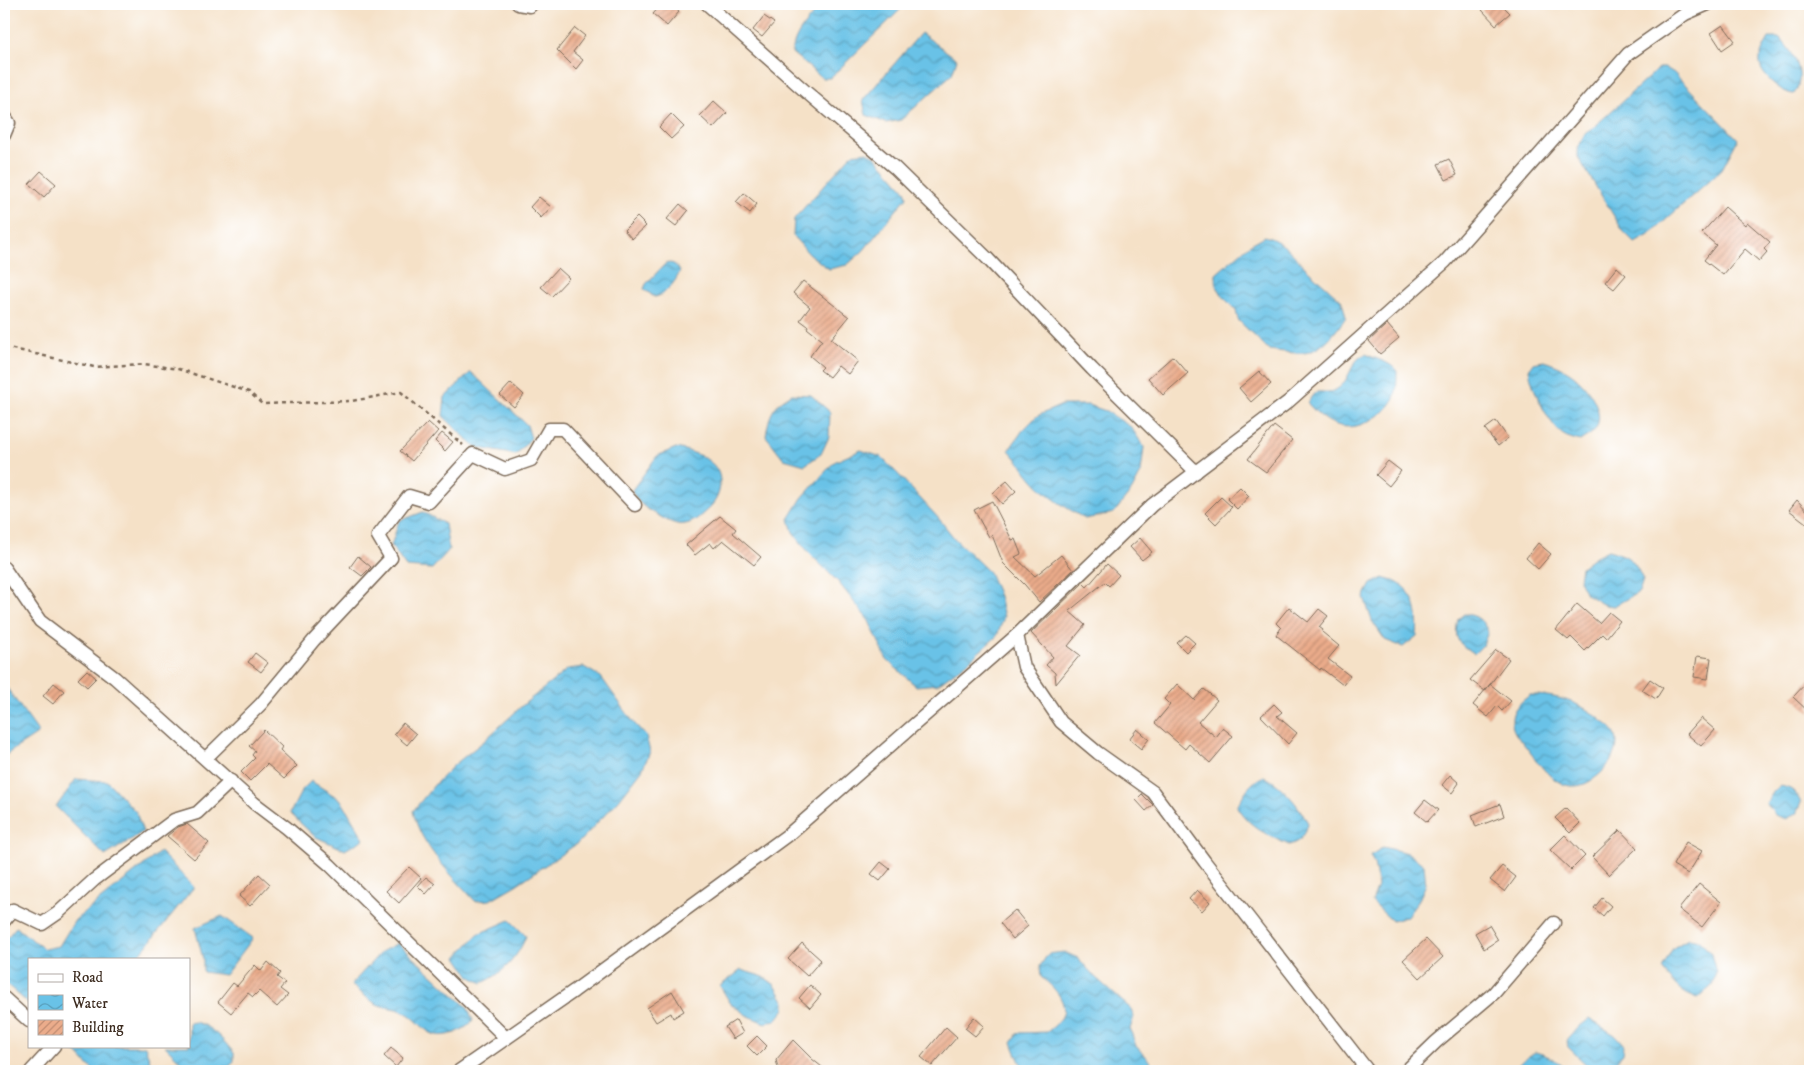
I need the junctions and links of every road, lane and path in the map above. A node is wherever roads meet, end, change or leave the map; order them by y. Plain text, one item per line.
1 (518, 4) edge
2 (532, 4) edge
3 (707, 4) edge
4 (1708, 4) edge
5 (4, 115) edge
6 (4, 135) edge
7 (4, 347) edge
8 (472, 454) junction
9 (1196, 472) junction
10 (635, 504) dead end
11 (4, 568) edge
12 (1017, 635) junction
13 (206, 758) junction
14 (231, 781) junction
15 (4, 922) edge
16 (1554, 923) dead end
17 (4, 998) edge
18 (28, 1020) edge
19 (506, 1038) junction
20 (52, 1048) edge
21 (31, 1071) edge
22 (459, 1071) edge
23 (1368, 1071) edge
24 (1406, 1071) edge

1 - 2 street
3 - 9 street
4 - 9 street
5 - 6 street
7 - 8 path
8 - 10 street
8 - 13 street
9 - 12 street
11 - 13 street
12 - 19 street
12 - 23 street
13 - 14 street
14 - 15 street
14 - 19 street
16 - 24 street
17 - 18 street
19 - 22 street
20 - 21 street

